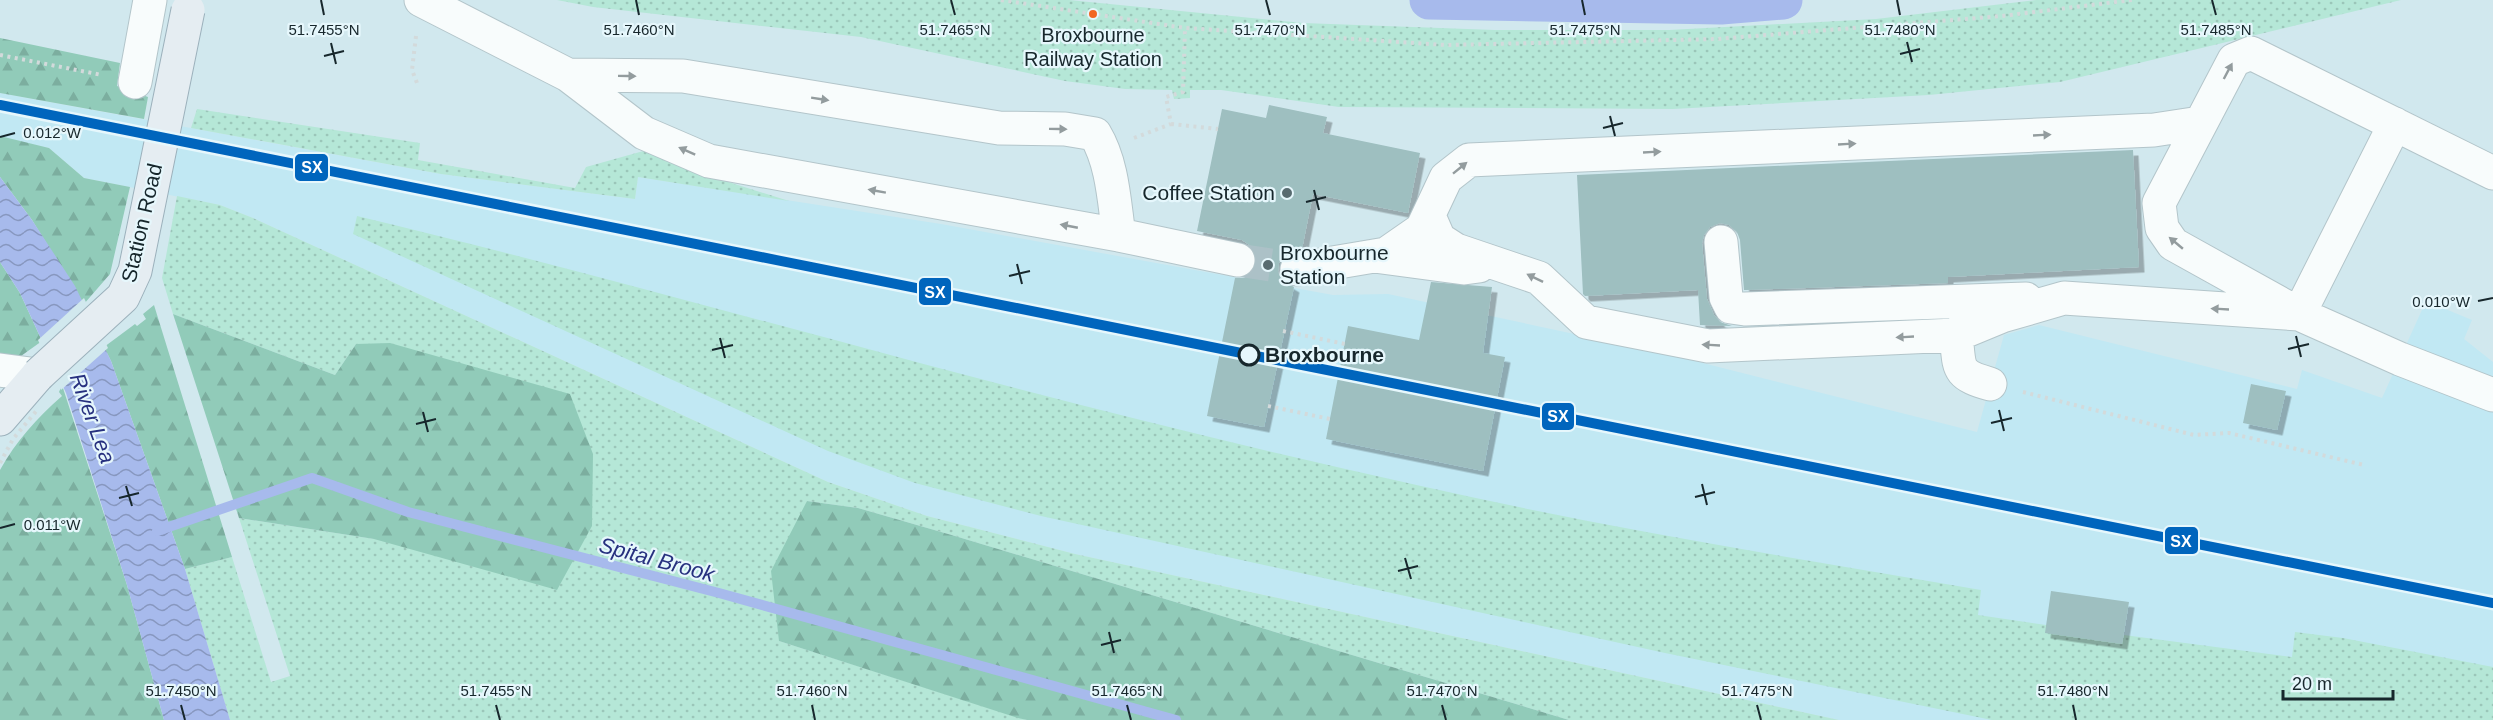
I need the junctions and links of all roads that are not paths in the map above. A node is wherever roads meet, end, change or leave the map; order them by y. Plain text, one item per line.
1 (150, 0) edge
2 (421, 0) edge
3 (189, 5) edge
4 (568, 75) junction
5 (135, 82) road end
6 (2200, 123) junction
7 (2395, 124) junction
8 (2493, 172) edge
9 (1429, 216) junction
10 (1119, 235) junction
11 (1721, 243) dead end
12 (1374, 256) junction
13 (1238, 261) tunnel mouth
14 (1495, 264) junction
15 (1298, 269) tunnel mouth
16 (2064, 298) junction
17 (1949, 300) junction
18 (2299, 314) junction
19 (1956, 335) junction
20 (0, 370) edge
21 (38, 375) junction
22 (1990, 384) road end
23 (2493, 395) edge
24 (0, 419) edge

1 - 5 street
2 - 4 street
3 - 21 main road, Station Road, bridge
10 -> 4 street
4 -> 10 street
6 -> 7 street
9 -> 6 street
18 -> 6 street
7 - 8 street
7 - 18 street
9 - 12 street
9 - 14 street
10 - 13 street
11 - 17 street
12 - 14 street
12 - 15 street
19 -> 14 street
16 - 17 street
18 -> 16 street
16 - 19 street
17 - 19 street
18 - 23 street
19 - 22 street
20 - 21 street
21 - 24 main road, Station Road

